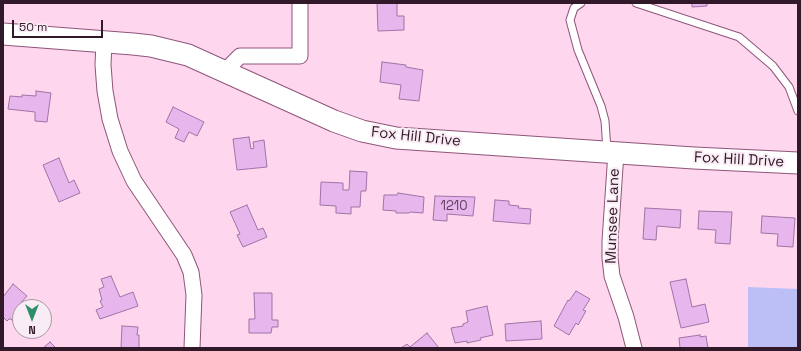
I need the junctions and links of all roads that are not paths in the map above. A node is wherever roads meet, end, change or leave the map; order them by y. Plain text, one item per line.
1 (300, 3) edge
2 (581, 3) edge
3 (636, 3) edge
4 (3, 34) edge
5 (104, 42) junction
6 (225, 71) junction
7 (798, 111) edge
8 (612, 152) junction
9 (798, 163) edge
10 (192, 348) edge
11 (634, 348) edge

1 - 6 street
2 - 8 lane
3 - 7 lane
4 - 5 street, Fox Hill Drive
5 - 6 street, Fox Hill Drive
5 - 10 street
6 - 8 street, Fox Hill Drive
8 - 9 street, Fox Hill Drive
8 - 11 street, Munsee Lane

